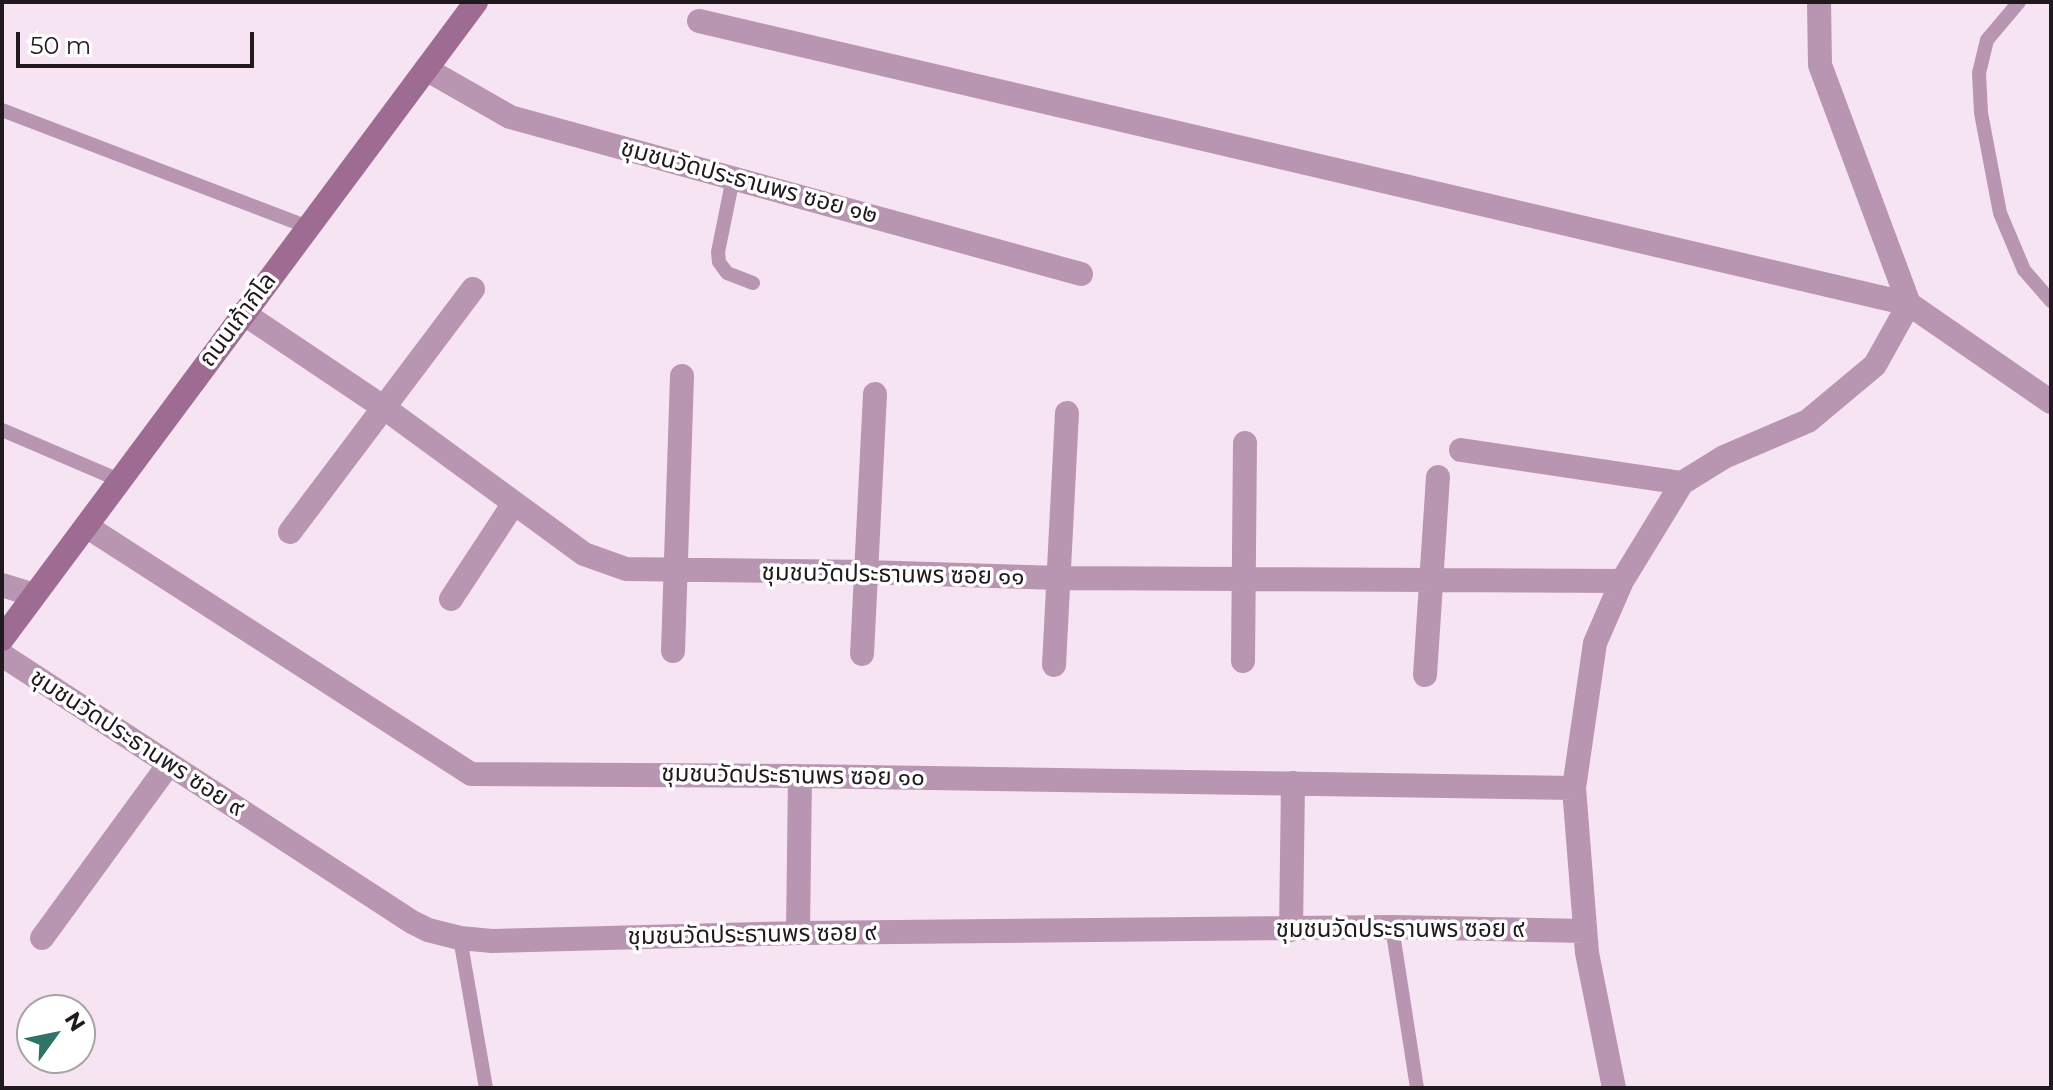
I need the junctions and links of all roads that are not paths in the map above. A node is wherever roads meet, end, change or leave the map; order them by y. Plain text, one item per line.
1 (476, 2) edge
2 (1819, 2) edge
3 (2019, 2) edge
4 (699, 21) dead end
5 (426, 69) junction
6 (2, 110) edge
7 (733, 178) junction
8 (308, 227) junction
9 (1081, 274) dead end
10 (753, 283) dead end
11 (473, 289) dead end
12 (2051, 301) edge
13 (1909, 304) junction
14 (243, 313) junction
15 (682, 376) dead end
16 (875, 394) dead end
17 (2051, 402) edge
18 (383, 407) junction
19 (1067, 413) dead end
20 (2, 430) edge
21 (1245, 443) dead end
22 (1461, 450) dead end
23 (1438, 477) dead end
24 (119, 480) junction
25 (1682, 483) junction
26 (514, 503) junction
27 (86, 526) junction
28 (290, 532) dead end
29 (677, 572) junction
30 (867, 572) junction
31 (1059, 578) junction
32 (1244, 578) junction
33 (1432, 580) junction
34 (1622, 581) junction
35 (2, 585) edge
36 (34, 595) junction
37 (451, 599) dead end
38 (2, 639) edge
39 (673, 651) dead end
40 (862, 654) dead end
41 (2, 655) edge
42 (1243, 661) dead end
43 (1054, 665) dead end
44 (1425, 675) dead end
45 (169, 764) junction
46 (800, 776) junction
47 (1293, 783) junction
48 (1574, 788) junction
49 (1392, 927) junction
50 (1291, 930) junction
51 (1585, 931) junction
52 (798, 933) junction
53 (42, 938) dead end
54 (460, 938) junction
55 (486, 1088) edge
56 (1417, 1088) edge
57 (1614, 1088) edge

1 - 5 main road, ถนนเก้ากิโล
2 - 13 street
3 - 12 lane
4 - 13 street
5 - 7 street, ชุมชนวัดประธานพร ซอย ๑๒
5 - 8 main road, ถนนเก้ากิโล
6 - 8 lane
7 - 9 street, ชุมชนวัดประธานพร ซอย ๑๒
7 - 10 lane
8 - 14 main road, ถนนเก้ากิโล
11 - 18 street
13 - 17 street
13 - 25 street
14 - 18 street, ชุมชนวัดประธานพร ซอย ๑๑
14 - 24 main road, ถนนเก้ากิโล
15 - 29 street
16 - 30 street
18 - 26 street, ชุมชนวัดประธานพร ซอย ๑๑
18 - 28 street
19 - 31 street
20 - 24 lane
21 - 32 street
22 - 25 street
23 - 33 street
24 - 27 main road, ถนนเก้ากิโล
25 - 34 street
26 - 29 street, ชุมชนวัดประธานพร ซอย ๑๑
26 - 37 street
27 - 36 main road, ถนนเก้ากิโล
27 - 46 street, ชุมชนวัดประธานพร ซอย ๑๐
29 - 30 street, ชุมชนวัดประธานพร ซอย ๑๑
29 - 39 street
30 - 31 street, ชุมชนวัดประธานพร ซอย ๑๑
30 - 40 street
31 - 32 street, ชุมชนวัดประธานพร ซอย ๑๑
31 - 43 street
32 - 33 street, ชุมชนวัดประธานพร ซอย ๑๑
32 - 42 street
33 - 34 street, ชุมชนวัดประธานพร ซอย ๑๑
33 - 44 street
34 - 48 street
35 - 36 street
36 - 38 main road, ถนนเก้ากิโล
41 - 45 street, ชุมชนวัดประธานพร ซอย ๙
45 - 53 street
45 - 54 street, ชุมชนวัดประธานพร ซอย ๙
46 - 47 street, ชุมชนวัดประธานพร ซอย ๑๐
46 - 52 street
47 - 48 street, ชุมชนวัดประธานพร ซอย ๑๐
47 - 50 street
48 - 51 street
49 - 50 street, ชุมชนวัดประธานพร ซอย ๙
49 - 51 street, ชุมชนวัดประธานพร ซอย ๙
49 - 56 lane
50 - 52 street, ชุมชนวัดประธานพร ซอย ๙
51 - 57 street
52 - 54 street, ชุมชนวัดประธานพร ซอย ๙
54 - 55 lane

